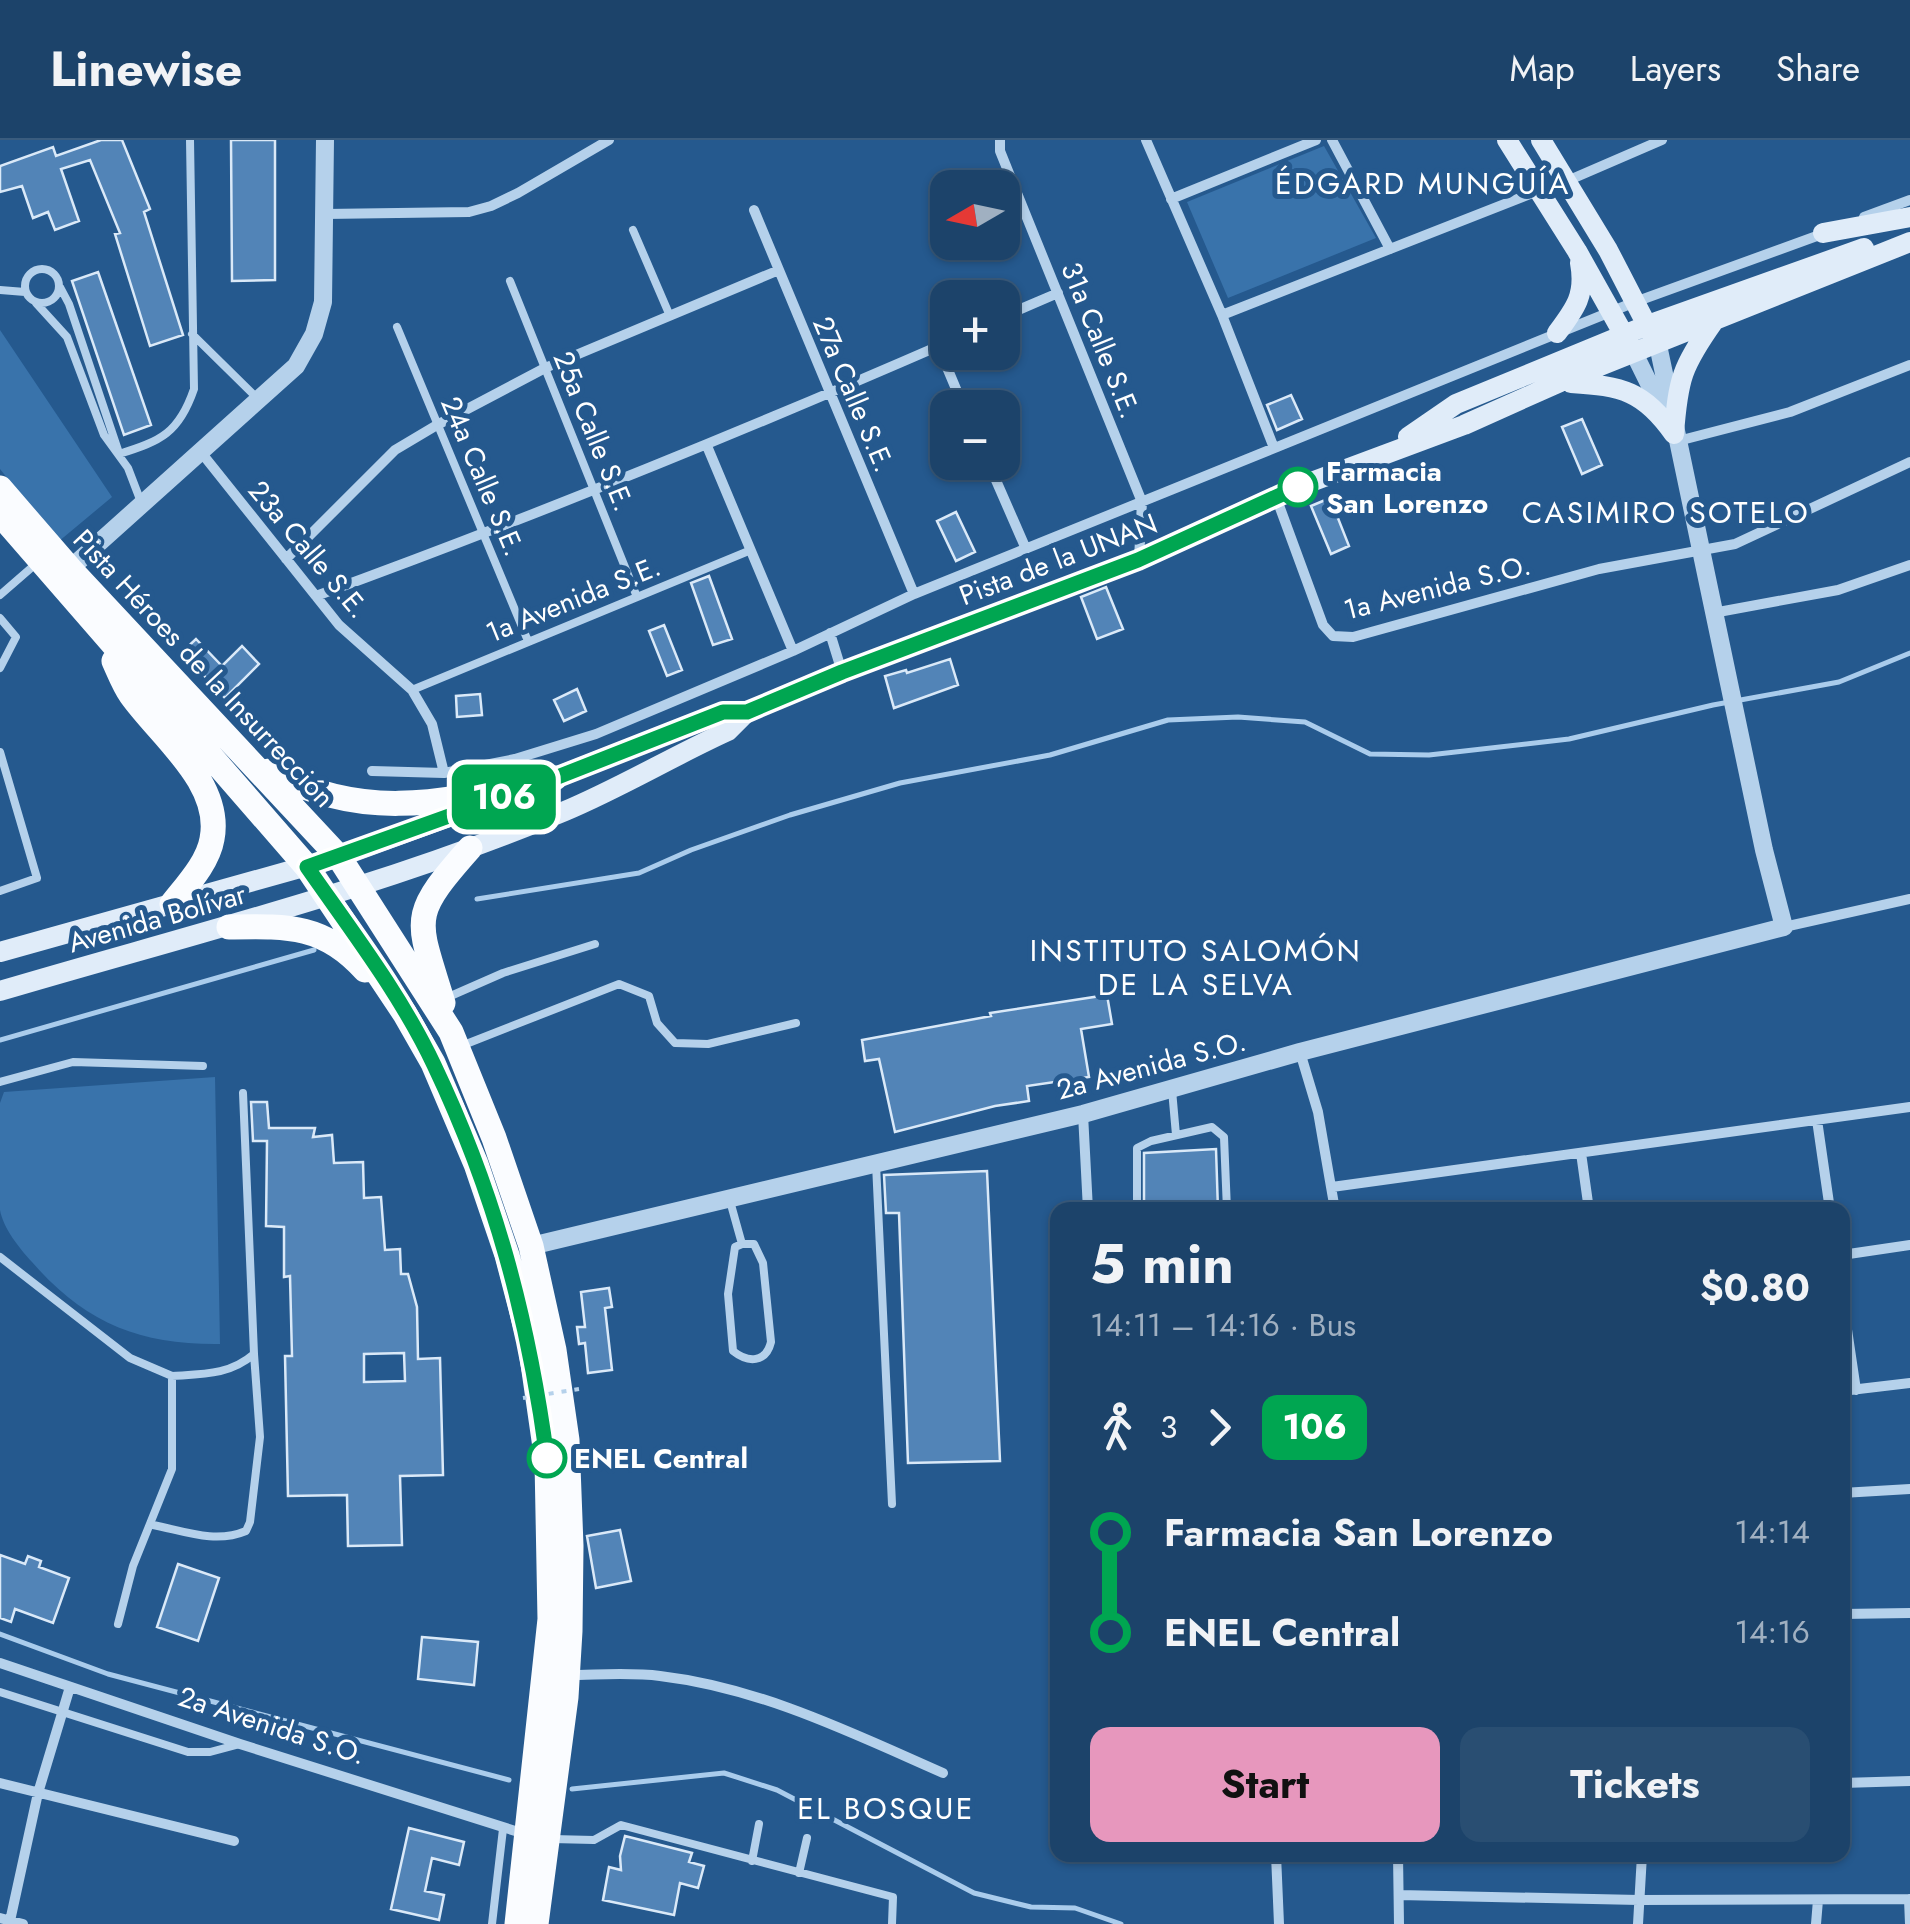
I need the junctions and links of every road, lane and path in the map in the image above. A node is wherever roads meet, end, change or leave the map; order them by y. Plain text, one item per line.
1 (190, 140) edge
2 (325, 140) edge
3 (608, 140) edge
4 (1000, 140) edge
5 (1146, 140) edge
6 (1316, 140) edge
7 (1332, 140) edge
8 (1507, 140) edge
9 (1541, 140) edge
10 (1662, 140) edge
11 (1567, 181) junction
12 (1540, 190) junction
13 (1172, 199) junction
14 (1910, 200) edge
15 (754, 210) dead end
16 (325, 214) junction
17 (1910, 217) edge
18 (633, 230) dead end
19 (1823, 234) junction
20 (1910, 240) edge
21 (1390, 249) junction
22 (1577, 252) junction
23 (778, 270) junction
24 (510, 280) dead end
25 (60, 287) junction
26 (0, 290) edge
27 (25, 292) junction
28 (1058, 293) junction
29 (1635, 302) junction
30 (36, 303) junction
31 (1020, 310) edge
32 (1612, 312) junction
33 (1222, 315) junction
34 (670, 316) junction
35 (1714, 320) junction
36 (1648, 326) junction
37 (397, 327) dead end
38 (1557, 333) junction
39 (192, 334) junction
40 (1624, 336) junction
41 (1658, 346) junction
42 (930, 349) edge
43 (1635, 355) junction
44 (1910, 365) edge
45 (545, 368) junction
46 (1560, 382) junction
47 (830, 394) junction
48 (260, 400) junction
49 (438, 425) junction
50 (1675, 438) junction
51 (707, 446) junction
52 (1274, 448) junction
53 (200, 452) junction
54 (1387, 452) junction
55 (119, 454) junction
56 (1910, 462) edge
57 (996, 480) edge
58 (0, 488) edge
59 (594, 492) junction
60 (1276, 497) junction
61 (1142, 502) junction
62 (142, 506) junction
63 (0, 514) edge
64 (483, 535) junction
65 (1026, 549) junction
66 (751, 550) junction
67 (1699, 551) junction
68 (286, 558) junction
69 (1138, 560) junction
70 (1910, 565) edge
71 (56, 570) junction
72 (914, 594) junction
73 (0, 595) edge
74 (316, 596) junction
75 (636, 597) junction
76 (1714, 613) junction
77 (0, 618) edge
78 (98, 630) junction
79 (830, 633) junction
80 (528, 641) junction
81 (793, 650) junction
82 (0, 668) edge
83 (842, 672) junction
84 (412, 690) junction
85 (747, 712) junction
86 (0, 752) edge
87 (249, 760) junction
88 (372, 771) dead end
89 (444, 773) junction
90 (555, 778) junction
91 (470, 848) junction
92 (339, 857) junction
93 (307, 867) junction
94 (358, 886) junction
95 (0, 891) edge
96 (328, 896) junction
97 (1910, 899) edge
98 (172, 904) junction
99 (229, 927) junction
100 (1784, 927) junction
101 (595, 944) dead end
102 (0, 952) edge
103 (0, 991) edge
104 (442, 1000) junction
105 (405, 1014) junction
106 (796, 1023) dead end
107 (454, 1040) junction
108 (1300, 1052) junction
109 (203, 1066) dead end
110 (0, 1082) edge
111 (1172, 1089) junction
112 (243, 1093) dead end
113 (1910, 1107) edge
114 (1082, 1114) junction
115 (1817, 1120) junction
116 (1176, 1135) junction
117 (1581, 1152) junction
118 (876, 1162) junction
119 (1332, 1187) junction
120 (730, 1201) junction
121 (1088, 1202) edge
122 (1137, 1202) edge
123 (1227, 1202) edge
124 (1334, 1202) edge
125 (1588, 1202) edge
126 (1829, 1202) edge
127 (742, 1244) junction
128 (530, 1246) junction
129 (1910, 1246) edge
130 (1850, 1254) edge
131 (0, 1257) edge
132 (1850, 1350) edge
133 (254, 1354) junction
134 (172, 1376) junction
135 (1910, 1383) edge
136 (579, 1389) dead end
137 (1850, 1390) edge
138 (1856, 1390) junction
139 (523, 1398) dead end
140 (1910, 1489) edge
141 (1850, 1493) edge
142 (892, 1504) dead end
143 (152, 1525) junction
144 (1910, 1613) edge
145 (1850, 1614) edge
146 (118, 1624) dead end
147 (0, 1663) edge
148 (567, 1675) junction
149 (70, 1687) junction
150 (0, 1692) edge
151 (62, 1714) junction
152 (240, 1744) junction
153 (944, 1773) dead end
154 (1910, 1781) edge
155 (1850, 1782) edge
156 (0, 1783) edge
157 (38, 1793) junction
158 (759, 1824) dead end
159 (503, 1829) junction
160 (538, 1837) junction
161 (807, 1838) dead end
162 (234, 1841) dead end
163 (752, 1862) junction
164 (1276, 1862) edge
165 (1398, 1862) edge
166 (1642, 1862) edge
167 (799, 1874) junction
168 (1399, 1895) junction
169 (1910, 1899) edge
170 (1639, 1900) junction
171 (1818, 1900) junction
172 (5, 1919) edge
173 (23, 1924) edge
174 (492, 1924) edge
175 (517, 1924) edge
176 (536, 1924) edge
177 (892, 1924) edge
178 (1279, 1924) edge
179 (1400, 1924) edge
180 (1638, 1924) edge
181 (1816, 1924) edge
182 (1910, 1924) edge

1 - 39 lane
2 - 16 street
3 - 16 street
4 - 28 street, 31a Calle S.E.
5 - 13 street
6 - 13 street
7 - 21 street
8 - 12 main road
9 - 11 main road
10 - 11 street
11 - 29 main road
12 - 21 street
12 - 22 main road
13 - 33 street
14 - 19 street
15 - 23 street, 27a Calle S.E.
16 - 48 street
17 - 19 main road
18 - 34 lane
19 - 29 street
20 - 35 main road, Pista de la UNAN
20 - 36 main road, Pista de la UNAN
21 - 33 street
22 - 32 main road
22 - 38 main road
23 - 34 street
23 - 47 street, 27a Calle S.E.
24 - 45 lane, 25a Calle S.E.
25 - 27 lane
25 - 30 lane
25 - 55 lane
26 - 27 lane
27 - 30 lane
28 - 31 street
28 - 61 street, 31a Calle S.E.
29 - 32 street
29 - 36 main road
30 - 55 lane
32 - 38 street
32 - 40 main road
33 - 52 street
34 - 45 street
35 - 41 main road, Pista de la UNAN
35 - 50 main road
36 - 40 main road, Pista de la UNAN
36 - 41 main road
37 - 49 lane, 24a Calle S.E.
38 - 52 street
39 - 48 lane
39 - 55 lane
40 - 43 main road
40 - 54 main road, Pista de la UNAN
41 - 43 main road, Pista de la UNAN
41 - 50 street
42 - 47 street
43 - 46 main road, Pista de la UNAN
43 - 50 street
44 - 50 street
45 - 49 street
45 - 59 lane, 25a Calle S.E.
46 - 50 main road
46 - 54 main road, Pista de la UNAN
47 - 51 street
47 - 72 street, 27a Calle S.E.
48 - 53 street
49 - 64 lane, 24a Calle S.E.
49 - 68 street
50 - 67 street
51 - 59 street
51 - 66 street
52 - 61 street
53 - 62 street
53 - 68 street, 23a Calle S.E.
54 - 60 main road, Pista de la UNAN
55 - 62 lane
56 - 67 street
57 - 65 street
58 - 71 main road, Pista Héroes de la Insurrección
59 - 64 street
59 - 75 lane, 25a Calle S.E.
60 - 67 street, 1a Avenida S.O.
60 - 69 main road, Pista de la UNAN
61 - 65 street
61 - 69 street, 31a Calle S.E.
62 - 71 street
63 - 71 main road, Pista Héroes de la Insurrección
64 - 74 street
64 - 80 lane, 24a Calle S.E.
65 - 72 street
66 - 75 lane, 1a Avenida S.E.
66 - 81 street
67 - 76 street
68 - 74 street, 23a Calle S.E.
69 - 83 main road, Pista de la UNAN
70 - 76 street
71 - 73 lane
71 - 78 main road, Pista Héroes de la Insurrección
71 - 87 main road, Pista Héroes de la Insurrección
72 - 79 street
74 - 84 street, 23a Calle S.E.
75 - 80 lane, 1a Avenida S.E.
76 - 100 street
77 - 82 lane
78 - 93 main road, Pista Héroes de la Insurrección
78 - 98 main road
79 - 81 street
79 - 83 street
80 - 84 lane, 1a Avenida S.E.
81 - 89 street
83 - 85 main road, Pista de la UNAN
84 - 89 street, 23a Calle S.E.
85 - 90 main road, Pista de la UNAN
85 - 91 main road, Pista de la UNAN
86 - 95 lane
87 - 90 main road
87 - 92 main road, Pista Héroes de la Insurrección
88 - 89 street
90 - 92 main road, Pista de la UNAN
91 - 94 main road, Pista de la UNAN
91 - 104 main road
92 - 93 main road, Pista de la UNAN
92 - 94 main road, Pista Héroes de la Insurrección
93 - 96 main road, Pista Héroes de la Insurrección
93 - 98 main road, Avenida Bolívar
94 - 96 main road, Pista de la UNAN
94 - 107 main road, Pista Héroes de la Insurrección
96 - 99 main road, Avenida Bolívar
96 - 105 main road, Pista Héroes de la Insurrección
97 - 100 street
98 - 102 main road, Avenida Bolívar
99 - 103 main road, Avenida Bolívar
99 - 105 main road
100 - 108 street, 2a Avenida S.O.
101 - 104 lane
104 - 107 main road
105 - 160 main road, Pista Héroes de la Insurrección
106 - 107 lane
107 - 128 main road, Pista Héroes de la Insurrección
108 - 111 street, 2a Avenida S.O.
108 - 119 street
109 - 110 lane
111 - 114 street, 2a Avenida S.O.
111 - 116 lane
112 - 133 lane
113 - 115 street
114 - 118 street, 2a Avenida S.O.
114 - 121 street
115 - 117 street
115 - 126 street
116 - 122 lane
116 - 123 lane
117 - 119 street
117 - 125 street
118 - 120 street, 2a Avenida S.O.
118 - 142 lane
119 - 124 street
120 - 127 lane
120 - 128 street, 2a Avenida S.O.
127 - 127 lane
128 - 148 main road, Pista Héroes de la Insurrección
129 - 130 street
131 - 134 lane
132 - 138 street
133 - 134 lane
133 - 143 lane
134 - 143 lane
135 - 138 street
136 - 139 path, bridge
137 - 138 street
140 - 141 street
143 - 146 lane
144 - 145 street
147 - 149 street, 2a Avenida S.O.
148 - 153 street
148 - 160 main road, Pista Héroes de la Insurrección
149 - 151 street
149 - 152 street, 2a Avenida S.O.
150 - 151 lane
151 - 152 lane
151 - 157 street
152 - 159 street, 2a Avenida S.O.
154 - 155 street
156 - 157 street
157 - 162 street
157 - 172 street
158 - 163 lane
159 - 160 street, 2a Avenida S.O.
159 - 174 lane
160 - 163 lane
160 - 175 main road, Pista Héroes de la Insurrección
160 - 176 main road, Pista Héroes de la Insurrección
161 - 167 lane
163 - 167 lane
164 - 178 street
165 - 168 street
166 - 170 street
167 - 177 lane
168 - 170 street
168 - 179 street
169 - 171 street
169 - 182 street
170 - 171 street
170 - 180 street
171 - 181 street
172 - 173 street

